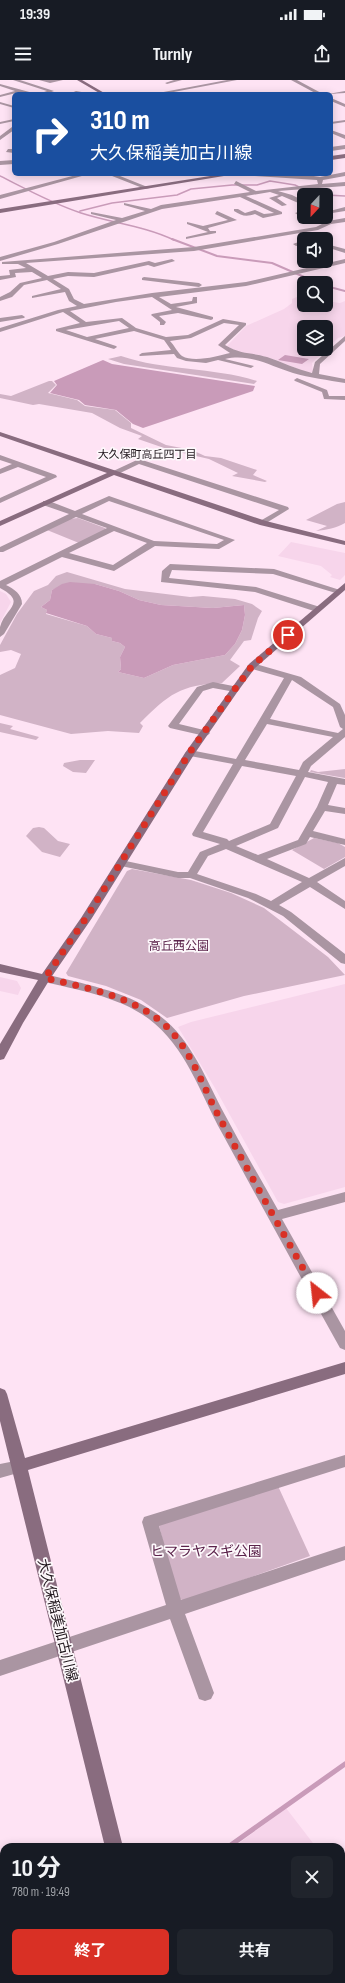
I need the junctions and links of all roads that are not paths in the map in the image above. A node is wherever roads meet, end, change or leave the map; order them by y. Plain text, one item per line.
1 (15, 80) edge
2 (41, 80) edge
3 (62, 80) edge
4 (79, 80) edge
5 (180, 80) edge
6 (199, 80) edge
7 (234, 80) edge
8 (293, 80) edge
9 (167, 83) dead end
10 (205, 84) junction
11 (0, 85) edge
12 (7, 87) junction
13 (0, 89) edge
14 (21, 91) junction
15 (17, 92) edge
16 (24, 92) edge
17 (48, 92) edge
18 (100, 92) edge
19 (183, 92) edge
20 (317, 92) edge
21 (345, 92) edge
22 (12, 93) edge
23 (2, 96) edge
24 (333, 96) edge
25 (12, 97) edge
26 (333, 97) edge
27 (333, 98) edge
28 (345, 98) edge
29 (0, 103) edge
30 (12, 106) edge
31 (345, 106) edge
32 (12, 110) edge
33 (1, 112) edge
34 (12, 120) edge
35 (345, 121) edge
36 (0, 123) edge
37 (333, 123) edge
38 (345, 126) edge
39 (0, 129) edge
40 (12, 130) edge
41 (12, 131) edge
42 (333, 132) edge
43 (2, 137) edge
44 (345, 137) edge
45 (12, 138) edge
46 (345, 147) edge
47 (333, 148) edge
48 (8, 151) dead end
49 (12, 153) edge
50 (344, 156) edge
51 (333, 157) edge
52 (12, 162) edge
53 (2, 163) edge
54 (12, 169) edge
55 (345, 174) edge
56 (80, 176) edge
57 (115, 176) edge
58 (221, 176) edge
59 (302, 176) edge
60 (251, 182) dead end
61 (342, 184) edge
62 (319, 185) junction
63 (147, 188) junction
64 (230, 188) dead end
65 (278, 189) junction
66 (268, 190) junction
67 (254, 192) junction
68 (345, 192) edge
69 (243, 194) junction
70 (286, 195) junction
71 (297, 195) edge
72 (0, 197) edge
73 (126, 204) dead end
74 (284, 205) dead end
75 (297, 205) edge
76 (345, 209) edge
77 (150, 210) junction
78 (236, 210) dead end
79 (0, 211) edge
80 (333, 211) edge
81 (93, 213) dead end
82 (217, 213) dead end
83 (245, 214) junction
84 (345, 214) edge
85 (334, 216) joint
86 (226, 217) junction
87 (255, 219) dead end
88 (122, 220) junction
89 (343, 220) edge
90 (333, 222) edge
91 (189, 224) dead end
92 (326, 224) edge
93 (202, 228) junction
94 (217, 233) junction
95 (199, 235) junction
96 (188, 238) dead end
97 (232, 241) junction
98 (219, 244) junction
99 (333, 247) edge
100 (161, 251) junction
101 (345, 251) edge
102 (139, 257) dead end
103 (0, 259) edge
104 (104, 260) dead end
105 (18, 261) junction
106 (172, 262) dead end
107 (345, 262) edge
108 (0, 263) edge
109 (152, 264) junction
110 (32, 270) junction
111 (128, 274) dead end
112 (0, 278) edge
113 (144, 278) dead end
114 (47, 280) junction
115 (211, 288) junction
116 (67, 290) junction
117 (152, 296) junction
118 (34, 298) dead end
119 (195, 298) dead end
120 (0, 299) edge
121 (83, 306) junction
122 (170, 306) junction
123 (64, 310) junction
124 (178, 311) junction
125 (211, 318) dead end
126 (0, 320) edge
127 (85, 324) junction
128 (162, 324) dead end
129 (134, 329) junction
130 (0, 330) edge
131 (189, 337) junction
132 (86, 339) junction
133 (166, 339) junction
134 (344, 339) edge
135 (196, 345) dead end
136 (114, 347) dead end
137 (176, 352) junction
138 (236, 354) junction
139 (142, 355) dead end
140 (218, 359) junction
141 (206, 361) junction
142 (213, 366) dead end
143 (251, 366) dead end
144 (313, 375) junction
145 (297, 380) dead end
146 (345, 381) edge
147 (345, 398) edge
148 (0, 434) edge
149 (0, 440) edge
150 (0, 457) edge
151 (18, 464) junction
152 (0, 472) edge
153 (109, 474) junction
154 (0, 501) edge
155 (46, 503) junction
156 (75, 515) junction
157 (263, 523) junction
158 (0, 524) edge
159 (114, 528) junction
160 (153, 543) junction
161 (345, 543) edge
162 (345, 548) edge
163 (0, 550) edge
164 (62, 554) junction
165 (0, 585) edge
166 (342, 588) edge
167 (317, 609) junction
168 (0, 634) edge
169 (252, 666) junction
170 (290, 676) junction
171 (235, 689) junction
172 (263, 720) junction
173 (343, 732) edge
174 (205, 733) junction
175 (190, 752) junction
176 (238, 761) junction
177 (301, 773) junction
178 (334, 780) junction
179 (345, 782) edge
180 (322, 807) junction
181 (345, 811) edge
182 (308, 833) junction
183 (345, 842) edge
184 (228, 846) junction
185 (259, 859) junction
186 (345, 861) edge
187 (121, 863) junction
188 (191, 875) junction
189 (310, 882) junction
190 (272, 905) junction
191 (345, 906) edge
192 (345, 960) edge
193 (0, 968) edge
194 (45, 978) junction
195 (0, 1056) edge
196 (345, 1197) edge
197 (274, 1216) junction
198 (345, 1344) edge
199 (345, 1368) edge
200 (0, 1394) edge
201 (345, 1461) edge
202 (20, 1466) junction
203 (0, 1471) edge
204 (345, 1553) edge
205 (175, 1608) junction
206 (66, 1646) junction
207 (0, 1668) edge
208 (204, 1693) dead end
209 (113, 1843) edge

1 - 17 street
2 - 3 street
4 - 18 street
5 - 9 street
6 - 10 street
7 - 10 street
8 - 20 street
10 - 19 street
11 - 12 street
12 - 13 street
12 - 14 street
14 - 15 street
14 - 16 street
21 - 24 street
22 - 23 street
23 - 25 street
26 - 28 street
27 - 31 street
29 - 30 street
32 - 33 street
34 - 36 street
35 - 37 street
37 - 38 street
39 - 40 street
41 - 43 street
42 - 44 street
43 - 45 street
46 - 47 street
48 - 49 street
50 - 51 street
52 - 53 street
53 - 54 street
55 - 62 street
56 - 72 street
57 - 63 street
58 - 63 street
59 - 62 street
60 - 67 street
61 - 62 street
61 - 68 street
62 - 65 street
63 - 79 street
64 - 69 street
65 - 66 street
65 - 71 street
66 - 67 street
66 - 70 street
67 - 69 street
69 - 77 street
69 - 83 street
70 - 74 street
70 - 75 street
73 - 77 street
76 - 80 street
77 - 88 street
78 - 83 street
81 - 88 street
82 - 86 street
83 - 86 street
83 - 87 street
84 - 85 street
85 - 89 street
86 - 93 street
88 - 103 street
89 - 90 street
91 - 93 street
92 - 97 street
93 - 94 street
94 - 95 street
94 - 97 street
95 - 96 street
95 - 98 street
97 - 98 street
98 - 100 street
99 - 101 street
100 - 104 street
100 - 105 street
102 - 109 street
105 - 108 street
105 - 110 street
106 - 109 street
107 - 115 street
109 - 111 street
109 - 114 street
110 - 112 street
110 - 114 street
113 - 115 street
114 - 116 street
114 - 120 street
115 - 117 street
116 - 118 street
116 - 121 street
117 - 121 street
117 - 122 street
119 - 122 street
121 - 123 street
122 - 124 street
123 - 126 street
123 - 127 street
123 - 130 street
124 - 125 street
124 - 128 street
127 - 129 street
127 - 132 street
129 - 132 street
129 - 133 street
131 - 133 street
131 - 135 street
131 - 138 street
132 - 136 street
133 - 137 street
134 - 144 street
137 - 139 street
137 - 141 street
138 - 140 street
138 - 144 street
140 - 141 street
140 - 143 street
141 - 142 street
144 - 146 street
145 - 147 street
148 - 153 street
149 - 153 street
150 - 151 street
151 - 152 street
151 - 154 street
153 - 155 street
153 - 157 street
153 - 157 street
153 - 162 street
155 - 156 street
155 - 158 street
156 - 159 street
156 - 160 street
156 - 163 street
157 - 161 street
159 - 160 street
159 - 164 street
160 - 164 street
164 - 165 street
165 - 168 street
166 - 167 street
166 - 167 street
167 - 169 street
169 - 170 street
169 - 171 street
170 - 172 street
170 - 173 street
171 - 174 street
171 - 174 street
172 - 173 street
172 - 176 street
173 - 177 street
174 - 175 street
175 - 176 street
175 - 187 street
176 - 177 street
176 - 184 street
177 - 178 street
177 - 184 street
178 - 179 street
178 - 180 street
180 - 181 street
180 - 182 street
182 - 183 street
182 - 185 street
184 - 185 street
184 - 188 street
185 - 189 street
186 - 189 street
187 - 188 street
187 - 194 street
188 - 190 street
189 - 190 street
189 - 191 street
190 - 192 street
193 - 194 street
194 - 195 street
194 - 197 street
196 - 197 street
197 - 198 street
199 - 202 street
200 - 202 street, 大久保稲美加古川線
201 - 205 street
202 - 203 street
202 - 206 street, 大久保稲美加古川線
204 - 205 street
205 - 206 street
205 - 208 street
206 - 207 street
206 - 209 street, 大久保稲美加古川線

